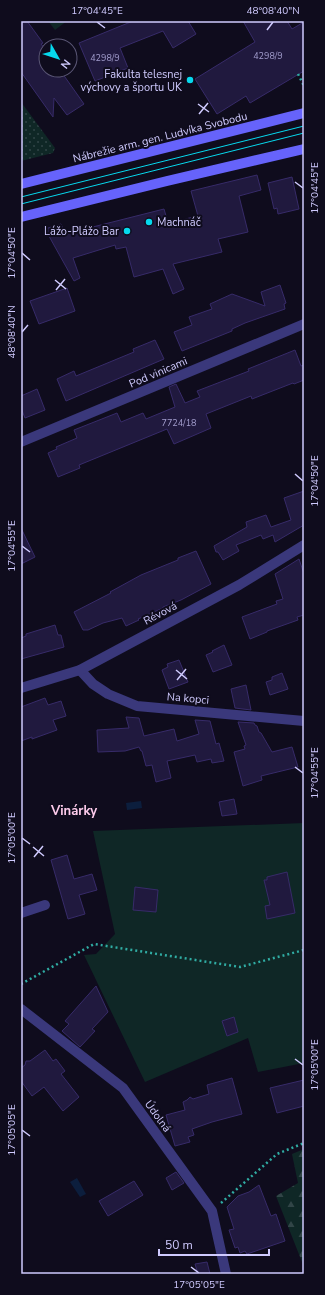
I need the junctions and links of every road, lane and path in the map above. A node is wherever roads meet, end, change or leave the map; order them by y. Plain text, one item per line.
1 (298, 74) dead end
2 (304, 86) edge
3 (304, 113) edge
4 (304, 149) edge
5 (21, 184) edge
6 (21, 217) edge
7 (304, 324) edge
8 (21, 442) edge
9 (304, 545) edge
10 (80, 670) junction
11 (21, 688) edge
12 (304, 722) edge
13 (45, 905) dead end
14 (21, 913) edge
15 (304, 950) edge
16 (21, 984) edge
17 (21, 1009) edge
18 (304, 1143) edge
19 (212, 1211) junction
20 (226, 1274) edge

1 - 2 path
3 - 5 main road, Nábrežie arm. gen. Ludvíka Svobodu
4 - 6 main road
7 - 8 street, Pod vinicami
9 - 10 street, Révová
10 - 11 street, Révová
10 - 12 street, Na kopci
13 - 14 street
15 - 16 path
17 - 19 street, Údolná
18 - 19 path
19 - 20 street, Údolná

